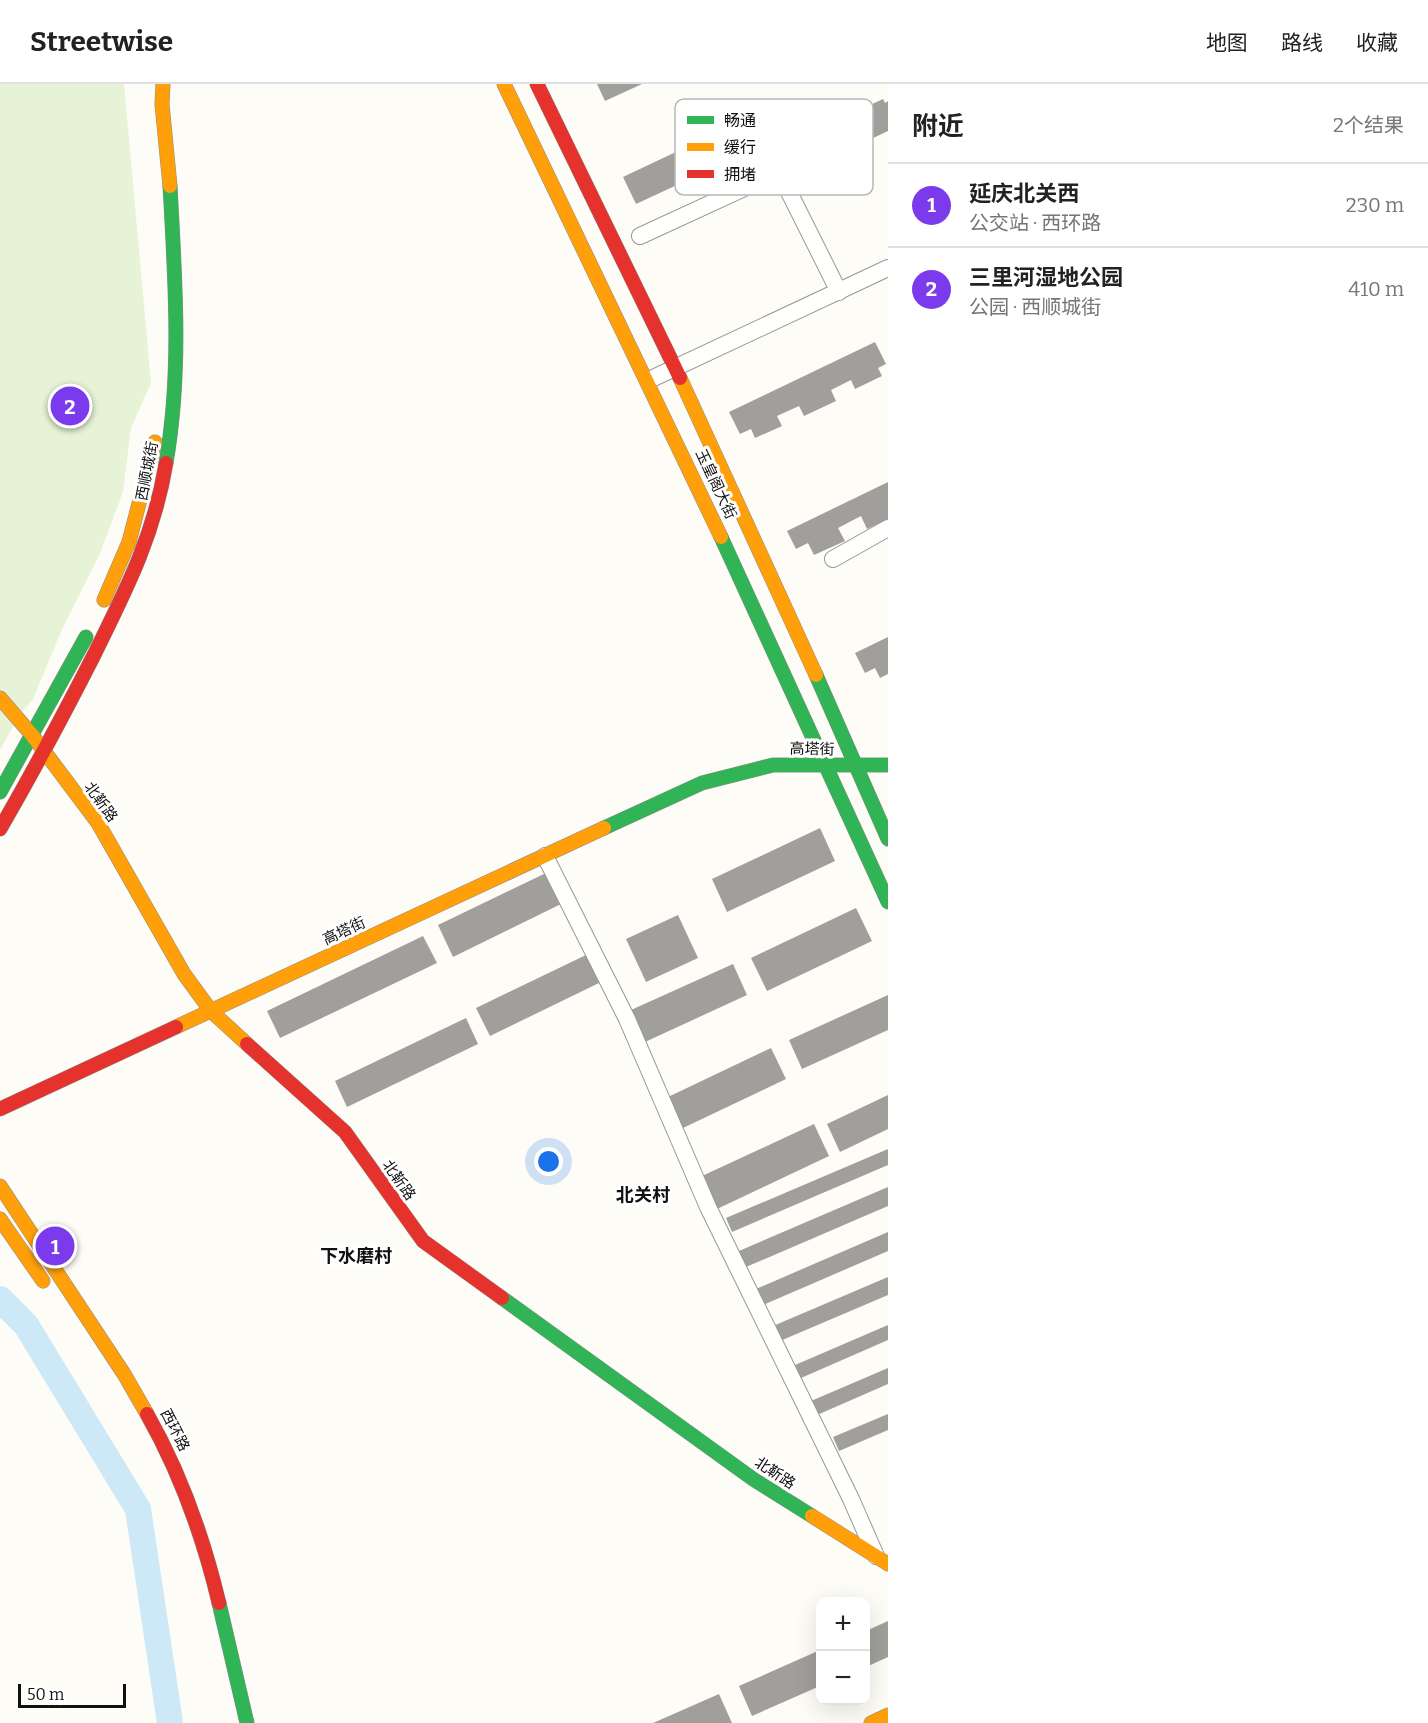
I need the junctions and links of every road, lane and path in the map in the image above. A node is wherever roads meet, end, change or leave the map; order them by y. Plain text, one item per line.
1 (148, 84) edge
2 (163, 84) edge
3 (504, 84) edge
4 (537, 84) edge
5 (153, 162) dead end
6 (729, 195) edge
7 (790, 195) edge
8 (640, 236) dead end
9 (888, 267) edge
10 (838, 292) junction
11 (161, 321) dead end
12 (675, 368) junction
13 (649, 380) junction
14 (888, 528) edge
15 (833, 559) dead end
16 (0, 698) edge
17 (32, 735) junction
18 (45, 752) junction
19 (888, 765) edge
20 (858, 766) junction
21 (829, 767) junction
22 (773, 779) dead end
23 (815, 782) dead end
24 (702, 783) junction
25 (835, 783) junction
26 (864, 784) junction
27 (880, 784) dead end
28 (0, 792) edge
29 (0, 829) edge
30 (888, 838) edge
31 (545, 856) junction
32 (888, 902) edge
33 (211, 1011) junction
34 (0, 1109) edge
35 (0, 1186) edge
36 (0, 1219) edge
37 (50, 1292) dead end
38 (133, 1418) dead end
39 (181, 1526) dead end
40 (882, 1560) edge
41 (218, 1660) dead end
42 (888, 1715) edge
43 (233, 1723) edge
44 (247, 1723) edge
45 (871, 1723) edge

1 - 5 street
2 - 18 street, 西顺城街
3 - 13 street, 玉皇阁大街
4 - 12 street, 玉皇阁大街
6 - 8 street
7 - 10 street
9 - 10 street
10 - 12 street
11 - 17 street, 西顺城街
12 - 13 street
12 - 20 street, 玉皇阁大街
13 - 21 street, 玉皇阁大街
14 - 15 street
16 - 17 street, 北靳路
17 - 18 street, 北靳路
17 - 28 street
18 - 29 street, 西顺城街
18 - 33 street, 北靳路
19 - 20 street, 高塔街
20 - 21 street, 高塔街
20 - 26 street, 玉皇阁大街
21 - 24 street, 高塔街
21 - 25 street, 玉皇阁大街
22 - 24 street, 高塔街
23 - 25 street
24 - 31 street, 高塔街
25 - 26 street
25 - 32 street, 玉皇阁大街
26 - 27 street
26 - 30 street, 玉皇阁大街
31 - 33 street, 高塔街
31 - 40 street
33 - 34 street, 高塔街
33 - 40 street, 北靳路
35 - 44 street, 西环路
36 - 37 street
38 - 39 street, 西环路
41 - 43 street
42 - 45 street

